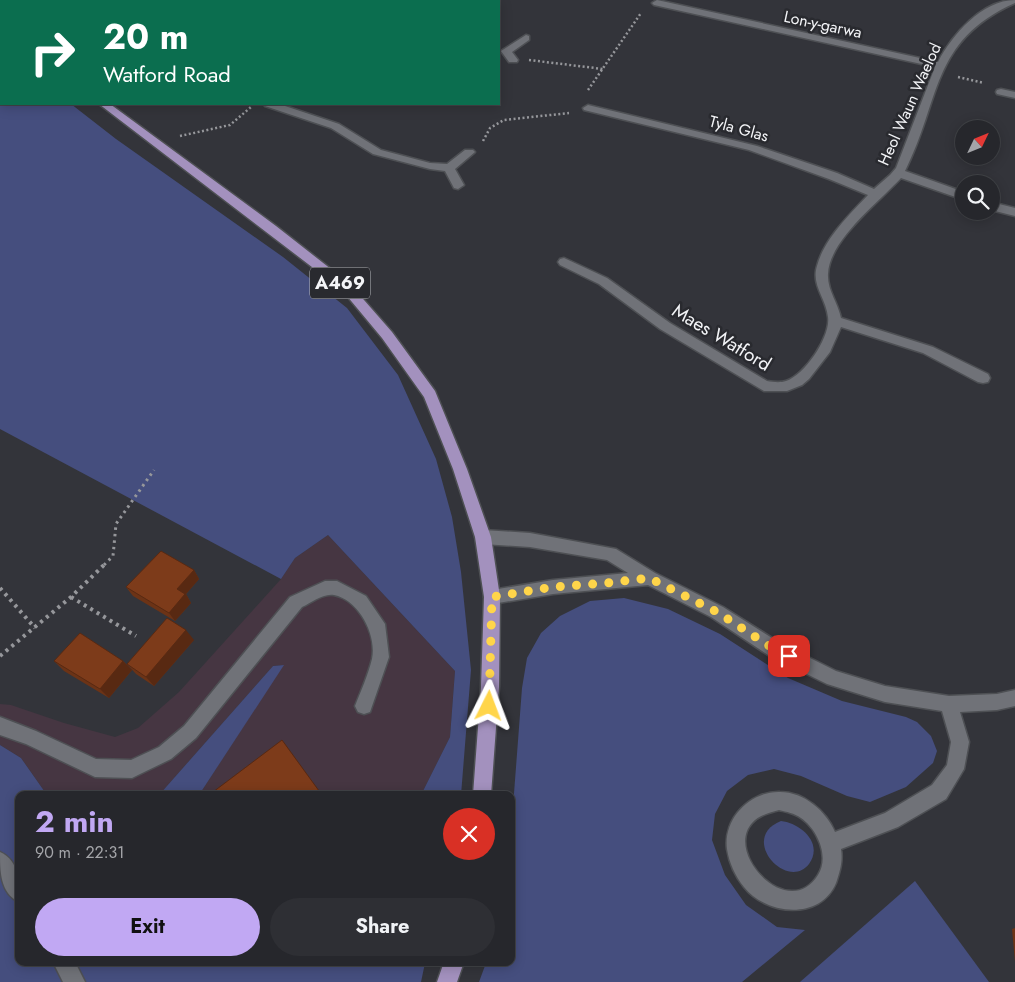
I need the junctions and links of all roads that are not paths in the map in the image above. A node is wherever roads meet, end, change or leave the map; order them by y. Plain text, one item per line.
1 (1014, 0) edge
2 (657, 3) dead end
3 (698, 12) junction
4 (692, 23) dead end
5 (526, 38) dead end
6 (502, 50) edge
7 (513, 60) road end
8 (939, 68) junction
9 (1001, 92) road end
10 (1015, 95) edge
11 (105, 105) edge
12 (272, 105) edge
13 (588, 108) road end
14 (469, 152) road end
15 (449, 168) junction
16 (899, 173) junction
17 (458, 184) dead end
18 (955, 193) edge
19 (876, 194) junction
20 (1000, 208) edge
21 (1015, 212) edge
22 (564, 262) dead end
23 (836, 321) junction
24 (983, 378) dead end
25 (483, 537) junction
26 (649, 578) junction
27 (492, 597) junction
28 (1015, 698) edge
29 (949, 704) junction
30 (364, 706) dead end
31 (0, 726) edge
32 (482, 791) edge
33 (830, 844) junction
34 (0, 862) edge
35 (15, 886) edge
36 (65, 966) edge
37 (453, 966) edge
38 (75, 982) edge
39 (447, 982) edge

1 - 8 street, Heol Waun Waelod
2 - 3 street, Lon-y-garwa
3 - 4 street
3 - 8 street, Lon-y-garwa
5 - 6 street
6 - 7 street
8 - 16 street, Heol Waun Waelod
9 - 10 street
11 - 25 main road, A469
12 - 15 street
13 - 19 street, Tyla Glas
14 - 15 street
15 - 17 street
16 - 18 street
16 - 19 street, Heol Waun Waelod
19 - 23 street, Heol Waun Waelod
20 - 21 street
22 - 23 street, Maes Watford
23 - 24 street
25 - 26 street
25 - 27 main road, A469
26 - 27 street
26 - 29 street
27 - 32 main road, A469
28 - 29 street
29 - 33 street
30 - 31 street
33 - 33 street
34 - 35 street
36 - 38 street
37 - 39 main road

